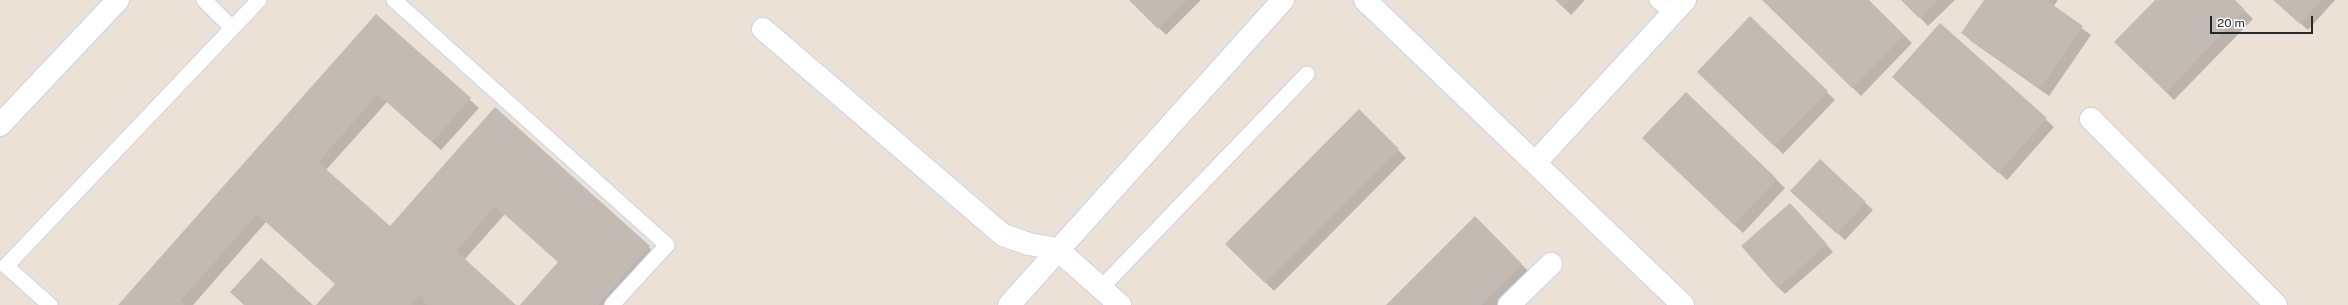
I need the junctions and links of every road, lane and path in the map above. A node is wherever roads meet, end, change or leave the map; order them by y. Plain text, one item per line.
1 (118, 0) edge
2 (204, 0) edge
3 (259, 0) edge
4 (394, 0) edge
5 (1283, 0) edge
6 (1365, 0) edge
7 (1671, 4) edge
8 (232, 28) junction
9 (764, 29) dead end
10 (1307, 74) dead end
11 (2091, 119) dead end
12 (0, 125) edge
13 (1536, 163) junction
14 (1057, 249) junction
15 (1550, 264) dead end
16 (1101, 288) junction
17 (50, 305) edge
18 (612, 305) edge
19 (1008, 305) edge
20 (1120, 305) edge
21 (1509, 305) edge
22 (1683, 305) edge
23 (2276, 305) edge

1 - 12 street
2 - 8 lane
3 - 8 lane
4 - 18 lane
5 - 14 street
6 - 13 street
7 - 13 street
8 - 17 lane
9 - 14 street
10 - 16 lane
11 - 23 street
13 - 22 street
14 - 16 street
14 - 19 street
15 - 21 street
16 - 20 street

